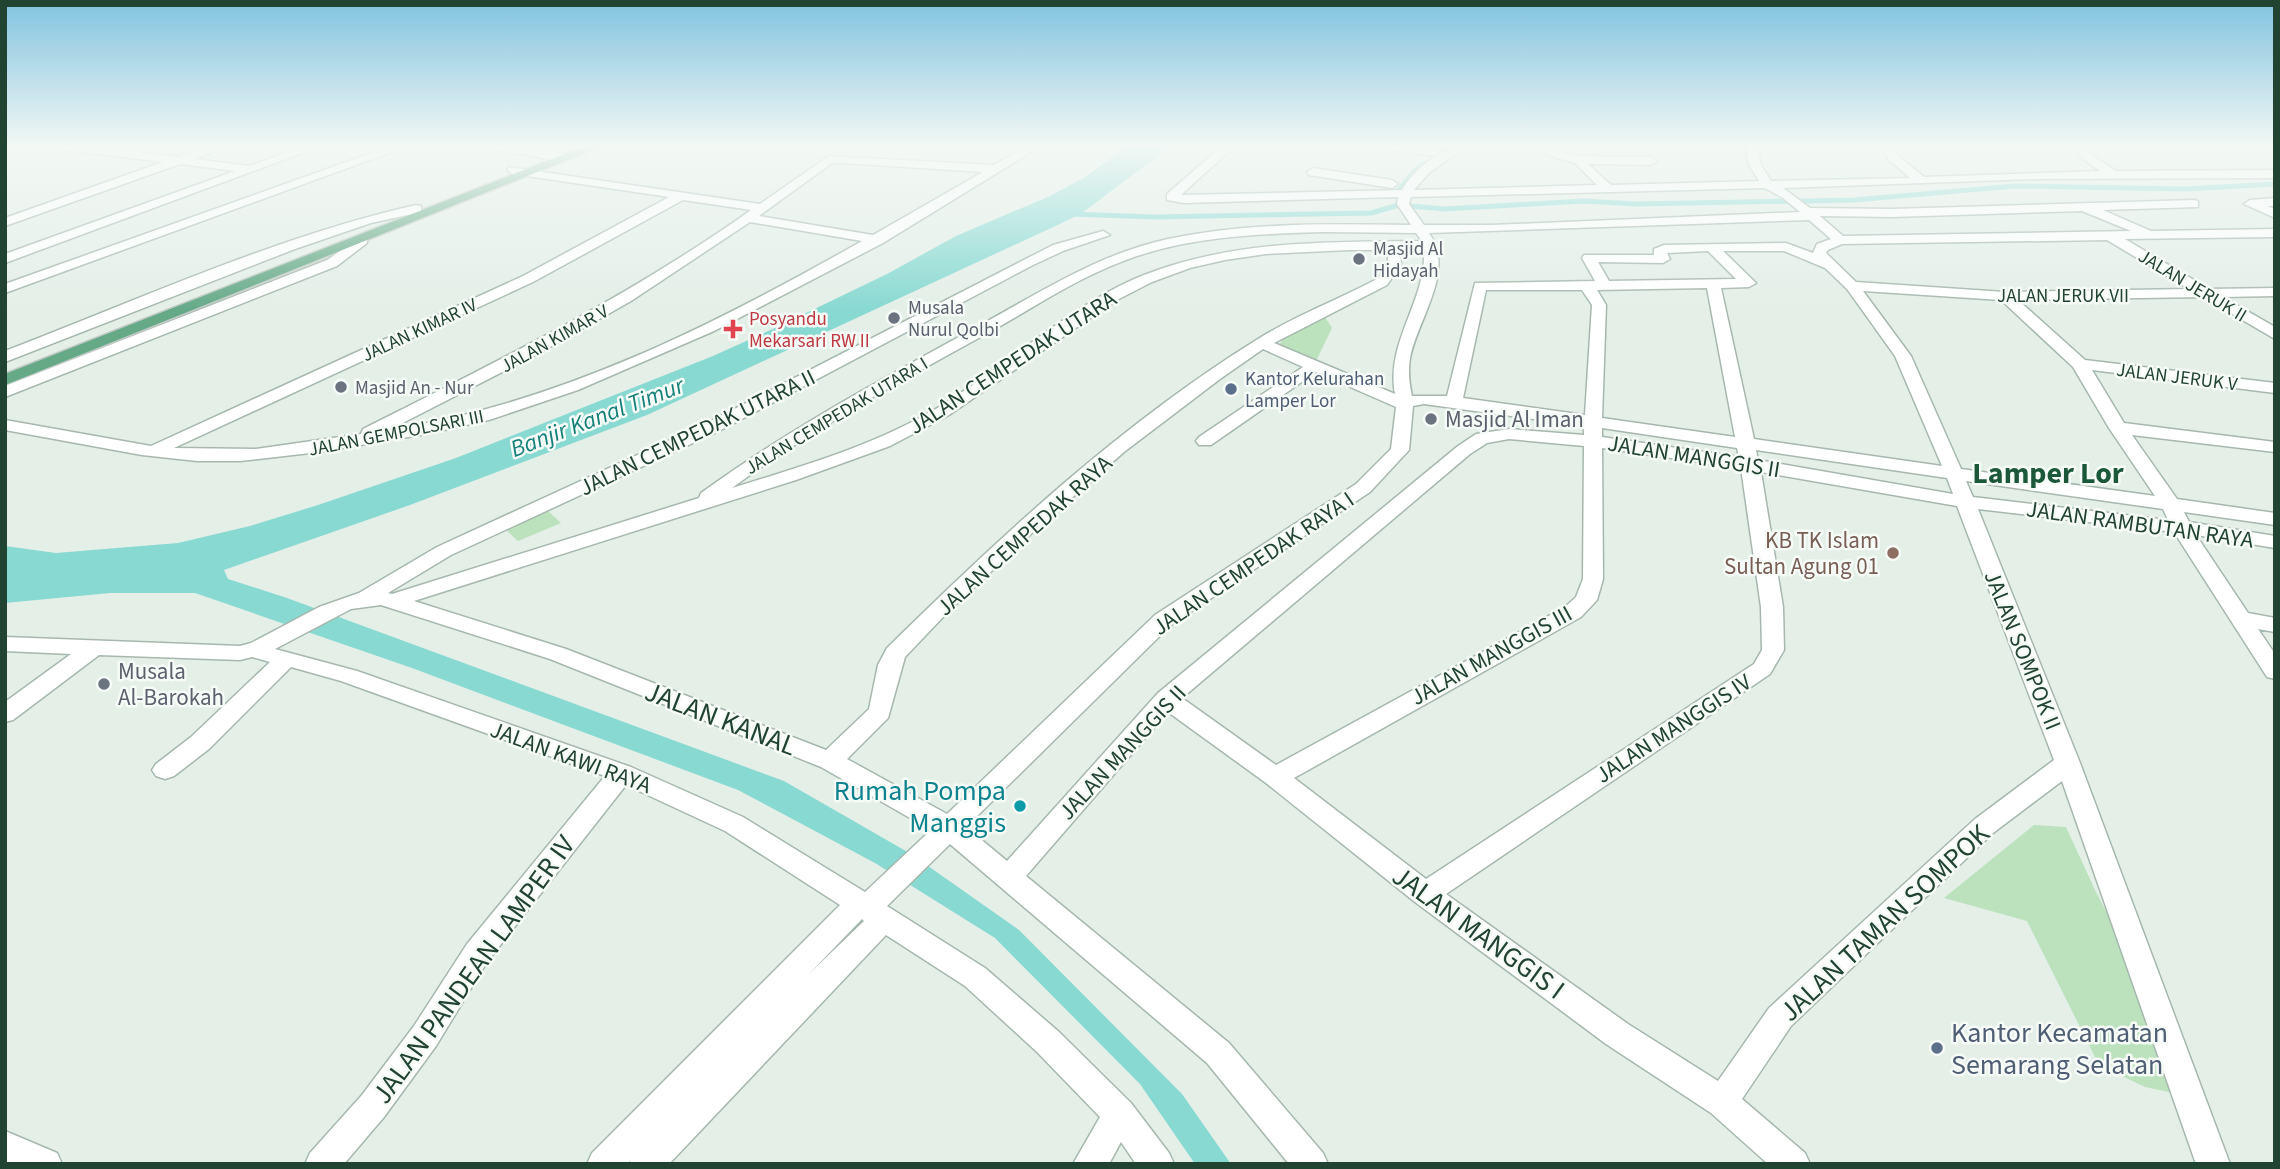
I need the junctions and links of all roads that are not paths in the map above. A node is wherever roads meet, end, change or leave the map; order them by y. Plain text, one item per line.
1 (66, 201) edge
2 (167, 201) edge
3 (252, 201) edge
4 (437, 201) edge
5 (460, 201) edge
6 (672, 201) edge
7 (706, 201) edge
8 (773, 201) edge
9 (944, 201) edge
10 (1405, 201) edge
11 (1792, 201) edge
12 (2275, 202) edge
13 (2194, 204) dead end
14 (1802, 207) junction
15 (762, 208) junction
16 (2084, 208) junction
17 (416, 209) junction
18 (2275, 214) edge
19 (748, 218) junction
20 (5, 222) edge
21 (1416, 224) junction
22 (2275, 233) edge
23 (1103, 235) dead end
24 (2111, 236) junction
25 (2151, 236) junction
26 (362, 240) junction
27 (878, 240) junction
28 (1840, 240) junction
29 (1430, 245) junction
30 (1391, 246) junction
31 (1710, 247) junction
32 (5, 259) edge
33 (1827, 264) junction
34 (226, 270) junction
35 (246, 275) junction
36 (1713, 283) junction
37 (1852, 286) junction
38 (1594, 287) junction
39 (5, 289) edge
40 (2275, 292) edge
41 (2210, 293) junction
42 (2005, 296) junction
43 (2275, 334) edge
44 (1262, 343) junction
45 (5, 357) edge
46 (2080, 364) junction
47 (1313, 367) junction
48 (5, 369) edge
49 (5, 380) edge
50 (2275, 388) edge
51 (5, 392) edge
52 (1454, 402) junction
53 (1404, 403) junction
54 (5, 425) edge
55 (2118, 428) junction
56 (1593, 431) junction
57 (352, 441) junction
58 (1205, 441) dead end
59 (2275, 447) edge
60 (154, 451) junction
61 (1747, 453) junction
62 (1954, 473) junction
63 (1367, 485) junction
64 (1403, 501) junction
65 (1962, 501) junction
66 (698, 504) junction
67 (2171, 505) junction
68 (2275, 519) edge
69 (2181, 527) junction
70 (2275, 542) edge
71 (367, 597) junction
72 (396, 600) junction
73 (2242, 620) junction
74 (2275, 625) edge
75 (5, 644) edge
76 (93, 648) junction
77 (270, 651) junction
78 (2275, 672) edge
79 (1166, 699) junction
80 (5, 714) edge
81 (830, 761) junction
82 (2068, 763) junction
83 (165, 771) dead end
84 (622, 773) junction
85 (1275, 777) junction
86 (948, 827) junction
87 (1010, 876) junction
88 (1425, 894) junction
89 (872, 909) junction
90 (1722, 1102) junction
91 (1119, 1114) junction
92 (5, 1147) edge
93 (612, 1161) edge
94 (45, 1164) edge
95 (322, 1164) edge
96 (646, 1164) edge
97 (1090, 1164) edge
98 (1157, 1164) edge
99 (1311, 1164) edge
100 (1793, 1164) edge
101 (2213, 1164) edge

1 - 20 street
2 - 32 street
3 - 39 street
4 - 17 main road
5 - 26 main road
6 - 60 street, JALAN KIMAR IV
7 - 15 street
8 - 15 street
9 - 27 street
10 - 21 street
11 - 14 street
12 - 18 street
13 - 16 street, JALAN CEMPEDAK UTARA I
14 - 16 street, JALAN CEMPEDAK UTARA I
14 - 21 street, JALAN CEMPEDAK UTARA I
14 - 28 street
15 - 19 street, JALAN KIMAR V
16 - 25 street
17 - 34 street
17 - 35 main road
19 - 27 street
19 - 57 street, JALAN KIMAR V
21 - 29 street
21 - 66 street, JALAN CEMPEDAK UTARA I
22 - 25 street
23 - 71 street, JALAN CEMPEDAK UTARA II
24 - 25 street
24 - 28 street
24 - 41 street, JALAN JERUK II
26 - 49 main road
26 - 51 street
27 - 57 street, JALAN GEMPOLSARI III
28 - 33 street
29 - 30 street, JALAN CEMPEDAK UTARA
29 - 53 street, JALAN CEMPEDAK RAYA I
30 - 44 street, JALAN CEMPEDAK RAYA
30 - 66 street, JALAN CEMPEDAK UTARA
31 - 33 street, JALAN SOMPOK II
31 - 36 street
31 - 38 street, JALAN SOMPOK II
33 - 37 street, JALAN SOMPOK II
34 - 35 street
34 - 45 street
35 - 48 main road
36 - 38 street
36 - 61 street, JALAN MANGGIS IV
37 - 42 street, JALAN JERUK VII
37 - 62 street, JALAN SOMPOK II
38 - 52 street
38 - 56 street
40 - 41 street, JALAN JERUK VII
41 - 42 street, JALAN JERUK VII
41 - 43 street, JALAN JERUK II
42 - 46 street
44 - 47 street
44 - 81 street, JALAN CEMPEDAK RAYA
46 - 50 street, JALAN JERUK V
46 - 55 street
47 - 53 street
47 - 58 street
52 - 53 street
52 - 56 street
53 - 63 street, JALAN CEMPEDAK RAYA I
54 - 60 street, JALAN GEMPOLSARI III
55 - 59 street
55 - 67 street
56 - 61 street, JALAN MANGGIS II
56 - 64 street, JALAN MANGGIS II
56 - 85 street, JALAN MANGGIS III
57 - 60 street, JALAN GEMPOLSARI III
61 - 62 street
61 - 65 street, JALAN MANGGIS II
61 - 88 street, JALAN MANGGIS IV
62 - 65 street, JALAN SOMPOK II
62 - 67 street
63 - 64 street
63 - 86 street, JALAN CEMPEDAK RAYA I
64 - 79 street, JALAN MANGGIS II
65 - 69 street, JALAN RAMBUTAN RAYA
65 - 82 street, JALAN SOMPOK II
66 - 72 street, JALAN CEMPEDAK UTARA
67 - 68 street
67 - 69 street
69 - 70 street, JALAN RAMBUTAN RAYA
69 - 73 street
71 - 72 street, JALAN KANAL
71 - 77 street, JALAN KANAL
72 - 81 street, JALAN KANAL
73 - 74 street
73 - 78 street
75 - 76 street, JALAN KANAL
76 - 77 street, JALAN KANAL
76 - 80 street
77 - 83 street
77 - 84 street, JALAN KAWI RAYA
79 - 85 street, JALAN MANGGIS I
79 - 87 street, JALAN MANGGIS II
81 - 86 street, JALAN KANAL
82 - 90 street, JALAN TAMAN SOMPOK
82 - 101 street, JALAN SOMPOK II
84 - 89 street, JALAN KAWI RAYA
84 - 95 street, JALAN PANDEAN LAMPER IV
85 - 88 street, JALAN MANGGIS I
86 - 87 street, JALAN KANAL
86 - 89 street, JALAN CEMPEDAK RAYA I
87 - 99 street, JALAN KANAL
88 - 90 street, JALAN MANGGIS I
89 - 91 street, JALAN KAWI RAYA
89 - 93 street
89 - 96 street
90 - 100 street, JALAN MANGGIS I
91 - 97 street
91 - 98 street, JALAN KAWI RAYA
92 - 94 street

